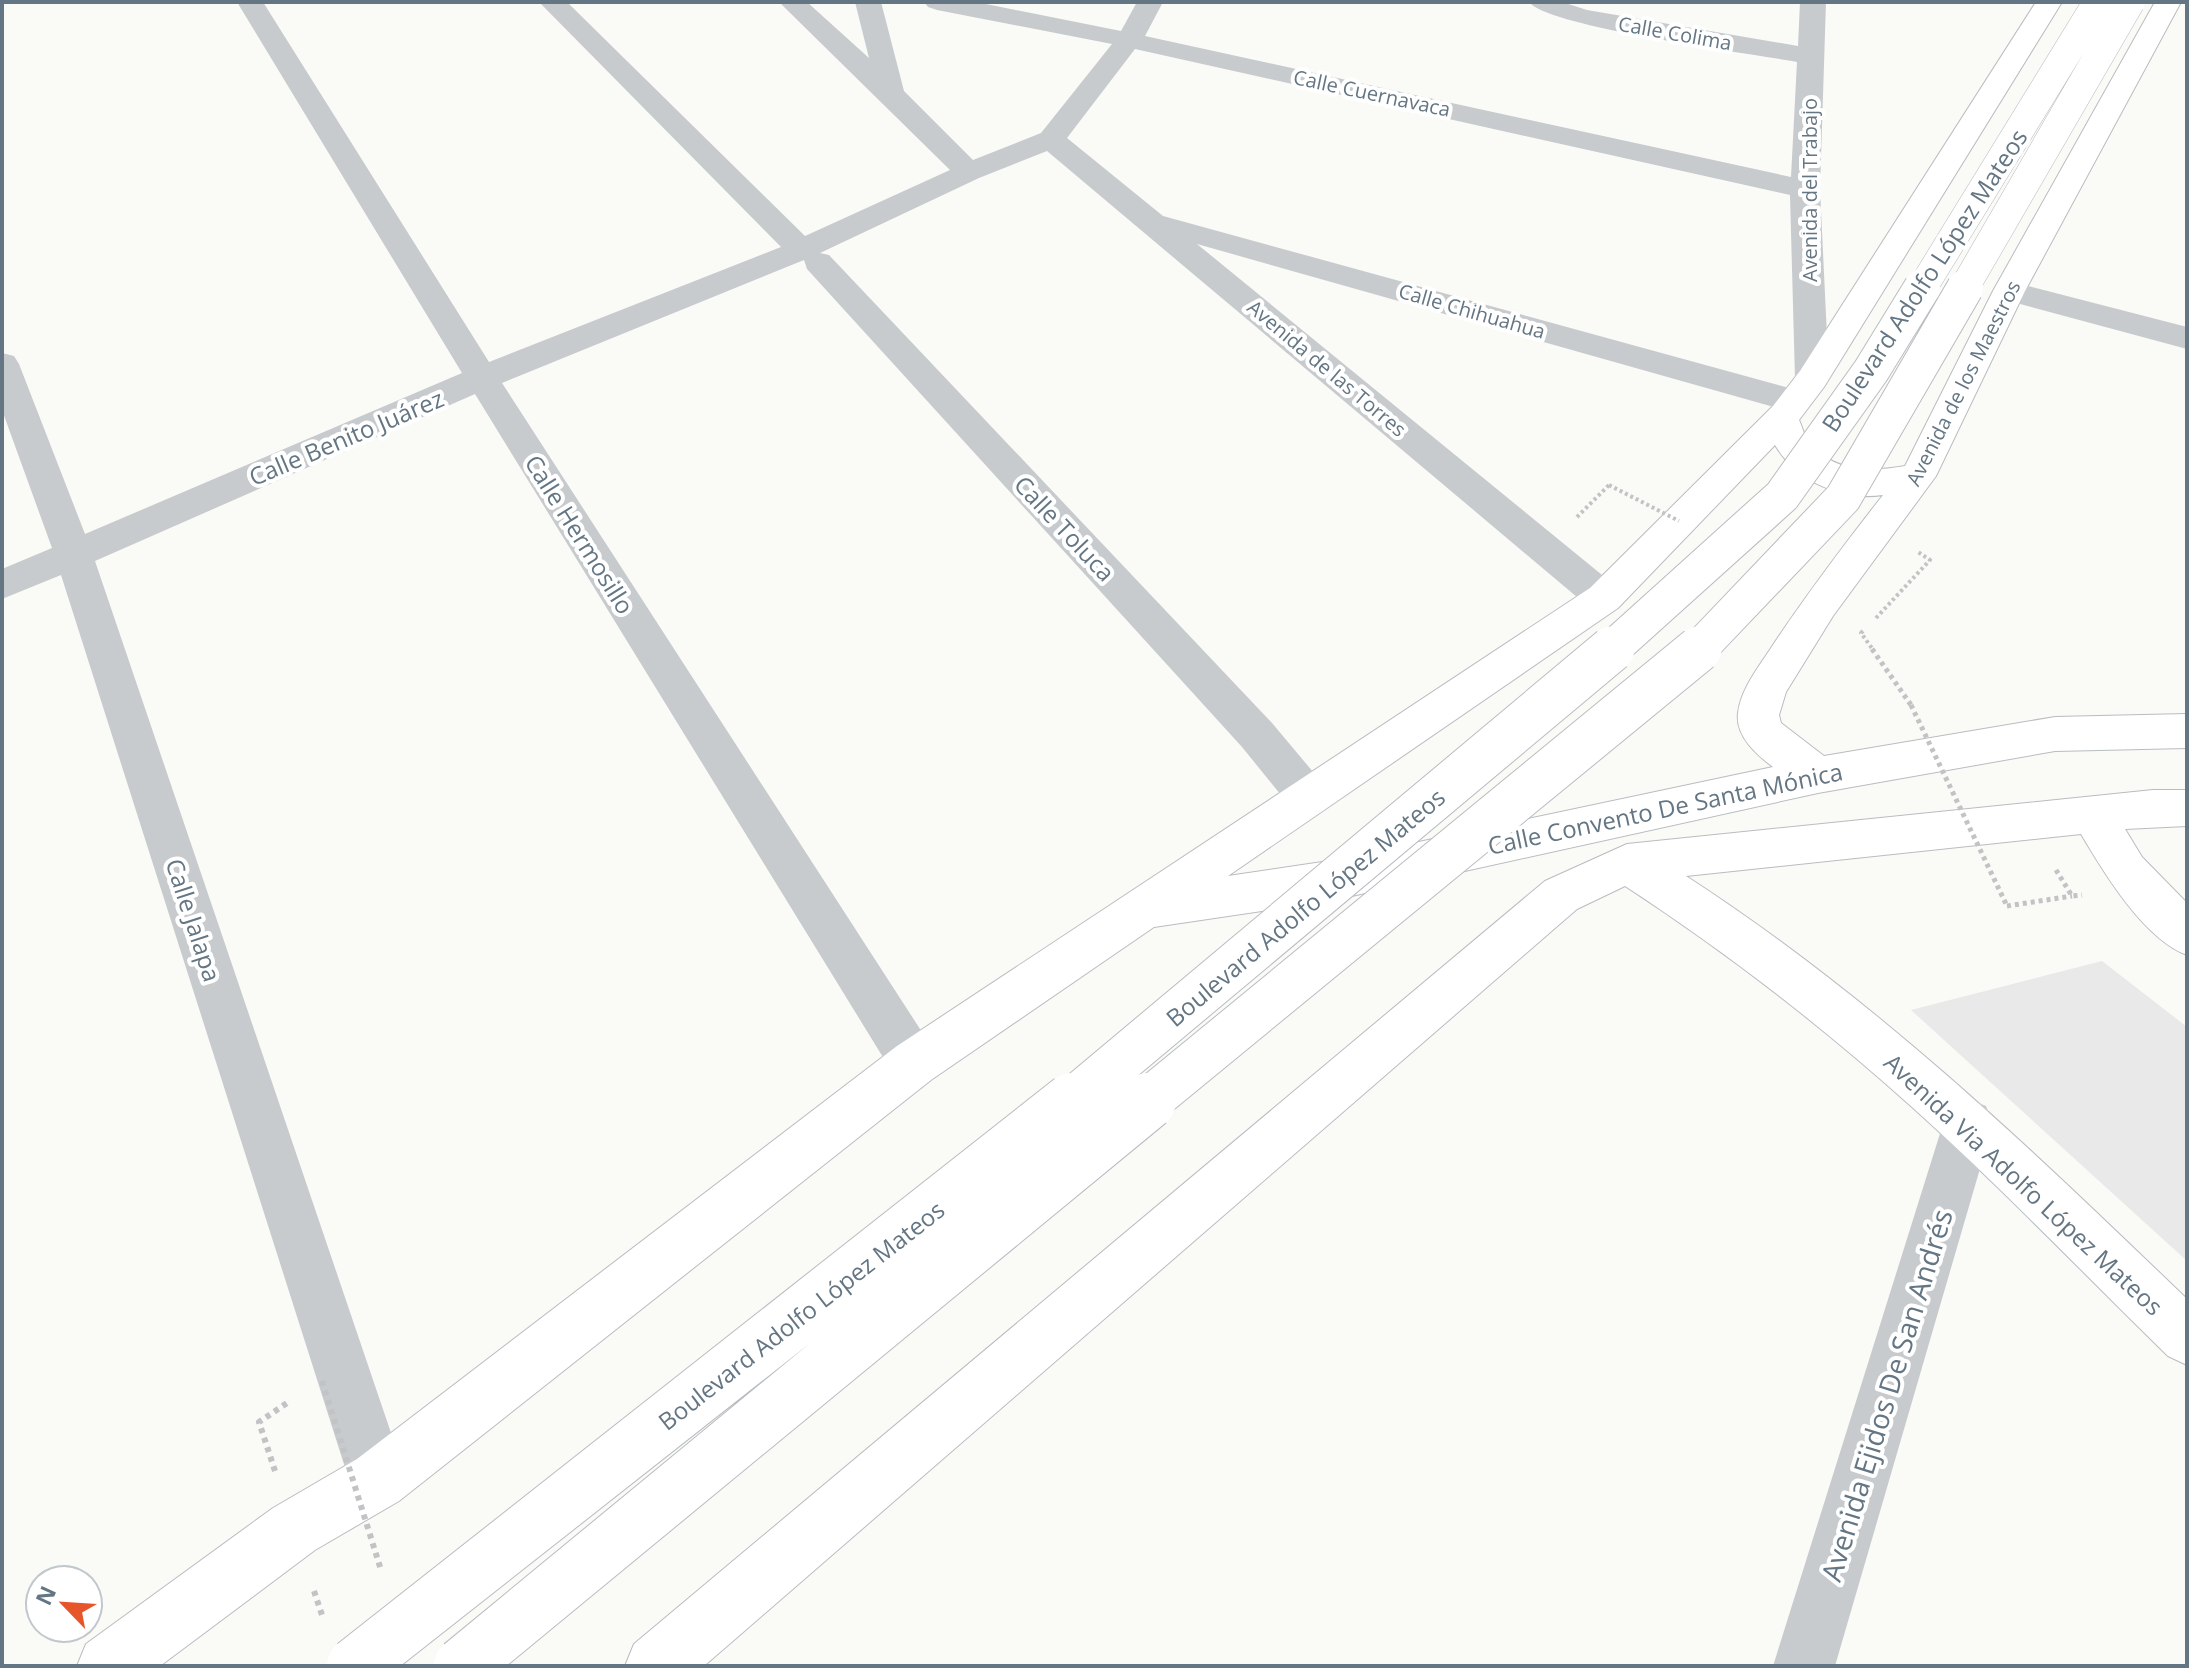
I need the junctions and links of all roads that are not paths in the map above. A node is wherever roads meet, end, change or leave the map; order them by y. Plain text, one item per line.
1 (250, 2) edge
2 (552, 2) edge
3 (792, 2) edge
4 (868, 2) edge
5 (937, 2) edge
6 (1150, 2) edge
7 (1542, 2) edge
8 (1813, 2) edge
9 (2049, 2) edge
10 (2098, 2) edge
11 (2130, 2) edge
12 (2168, 2) edge
13 (1129, 40) junction
14 (1810, 56) junction
15 (891, 93) junction
16 (1051, 139) junction
17 (969, 172) junction
18 (1805, 189) junction
19 (1149, 221) junction
20 (809, 256) junction
21 (2009, 291) junction
22 (2187, 338) edge
23 (2, 364) edge
24 (482, 378) junction
25 (1797, 398) junction
26 (1918, 476) junction
27 (74, 555) junction
28 (2, 585) edge
29 (1604, 598) junction
30 (1689, 660) joint
31 (2187, 731) edge
32 (1818, 775) junction
33 (1309, 798) junction
34 (2187, 808) edge
35 (2093, 814) junction
36 (1627, 863) junction
37 (1146, 909) junction
38 (2187, 934) edge
39 (914, 1063) junction
40 (1968, 1124) junction
41 (2187, 1337) edge
42 (378, 1480) junction
43 (108, 1666) edge
44 (355, 1666) edge
45 (462, 1666) edge
46 (656, 1666) edge
47 (1804, 1666) edge

1 - 24 street, Calle Hermosillo
2 - 20 street, Calle Toluca
3 - 15 street
4 - 15 street
5 - 13 street, Calle Cuernavaca
6 - 13 street, Calle Benito Juárez
7 - 14 street, Calle Colima
8 - 14 street, Avenida del Trabajo
9 - 25 main road
10 - 44 main road, Boulevard Adolfo López Mateos, bridge
11 - 30 main road, Avenida de los Maestros, bridge
12 - 21 main road, Avenida de los Maestros
13 - 16 street, Calle Benito Juárez
13 - 18 street, Calle Cuernavaca
14 - 18 street, Avenida del Trabajo
15 - 17 street
16 - 17 street, Calle Benito Juárez
16 - 19 street, Avenida de las Torres
17 - 20 street, Calle Benito Juárez
18 - 25 street, Avenida del Trabajo
19 - 25 street, Calle Chihuahua
19 - 29 street, Avenida de las Torres
20 - 24 street, Calle Benito Juárez
20 - 33 street, Calle Toluca
21 - 22 street
21 - 26 main road, Avenida de los Maestros
23 - 27 street, Calle Jalapa
24 - 27 street, Calle Benito Juárez
24 - 39 street, Calle Hermosillo
25 - 26 main road
25 - 29 main road
26 - 32 main road, Avenida de los Maestros
27 - 28 street, Calle Benito Juárez
27 - 42 street, Calle Jalapa
29 - 33 main road
30 - 45 main road, Boulevard Adolfo López Mateos, bridge
31 - 32 main road, Calle Convento De Santa Mónica
32 - 37 main road, Calle Convento De Santa Mónica
33 - 37 main road
34 - 35 main road, Calle Convento De Santa Mónica
35 - 36 main road, Calle Convento De Santa Mónica
35 - 38 main road
36 - 40 main road, Avenida Via Adolfo López Mateos
36 - 46 main road
37 - 39 main road
39 - 42 main road
40 - 41 main road, Avenida Via Adolfo López Mateos
40 - 47 street, Avenida Ejidos De San Andrés
42 - 43 main road

